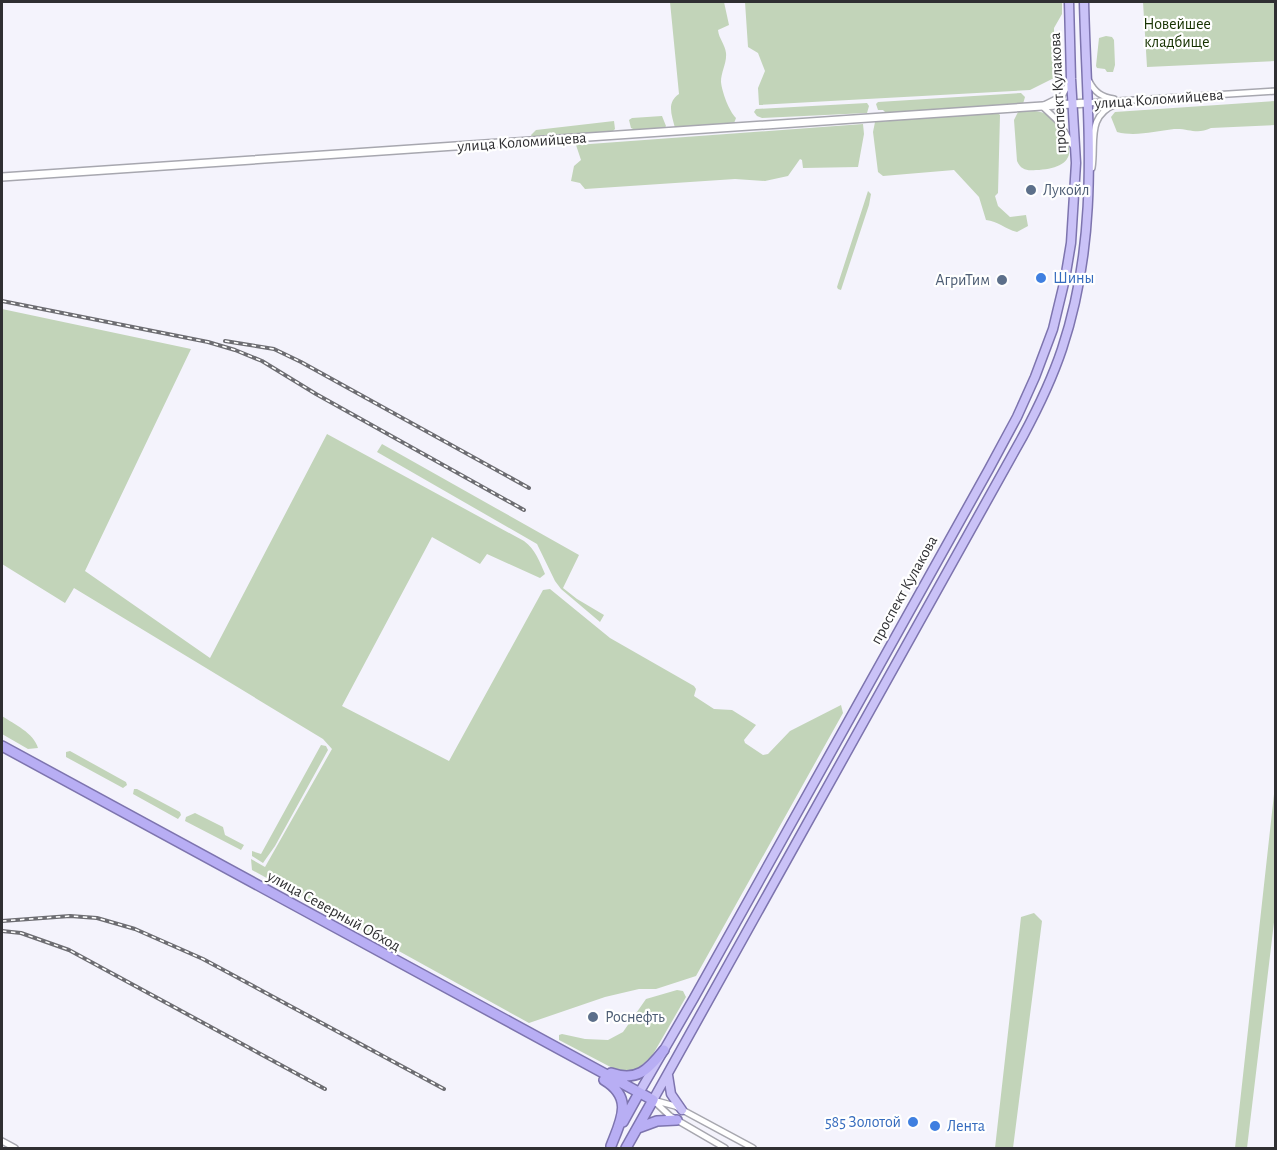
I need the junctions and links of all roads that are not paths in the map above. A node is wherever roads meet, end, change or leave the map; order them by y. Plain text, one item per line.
1 (1069, 2) edge
2 (1084, 2) edge
3 (1086, 73) junction
4 (1071, 79) junction
5 (1275, 91) edge
6 (1125, 101) junction
7 (1087, 103) junction
8 (1074, 104) junction
9 (1042, 106) junction
10 (1076, 152) junction
11 (2, 177) edge
12 (1090, 178) junction
13 (2, 746) edge
14 (664, 1050) junction
15 (598, 1071) junction
16 (668, 1074) junction
17 (639, 1093) junction
18 (653, 1100) junction
19 (682, 1110) junction
20 (676, 1120) junction
21 (638, 1128) junction
22 (2, 1141) edge
23 (610, 1147) edge
24 (15, 1149) edge
25 (626, 1149) edge
26 (726, 1149) edge
27 (753, 1149) edge

1 - 4 main road, проспект Кулакова
2 - 3 main road, проспект Кулакова
3 - 6 street
3 - 7 main road, проспект Кулакова
4 - 8 main road, проспект Кулакова
4 - 9 street
5 - 6 street, улица Коломийцева
6 - 7 street, улица Коломийцева
6 - 12 street
7 - 8 street, улица Коломийцева
7 - 12 main road, проспект Кулакова
8 - 9 street, улица Коломийцева
8 - 10 main road, проспект Кулакова
9 - 10 street
9 - 11 street, улица Коломийцева
10 - 14 main road, проспект Кулакова
12 - 16 main road, проспект Кулакова
13 - 15 highway, улица Северный Обход
14 - 15 highway
14 - 17 main road, проспект Кулакова
15 - 17 highway, улица Северный Обход
15 - 23 highway
16 - 18 main road, проспект Кулакова
16 - 19 main road
17 - 18 highway, улица Северный Обход
17 - 23 highway, проспект Кулакова
18 - 19 street
18 - 20 street
18 - 21 highway, проспект Кулакова
19 - 27 street
20 - 21 highway
20 - 26 street
21 - 25 highway, проспект Кулакова
22 - 24 street

